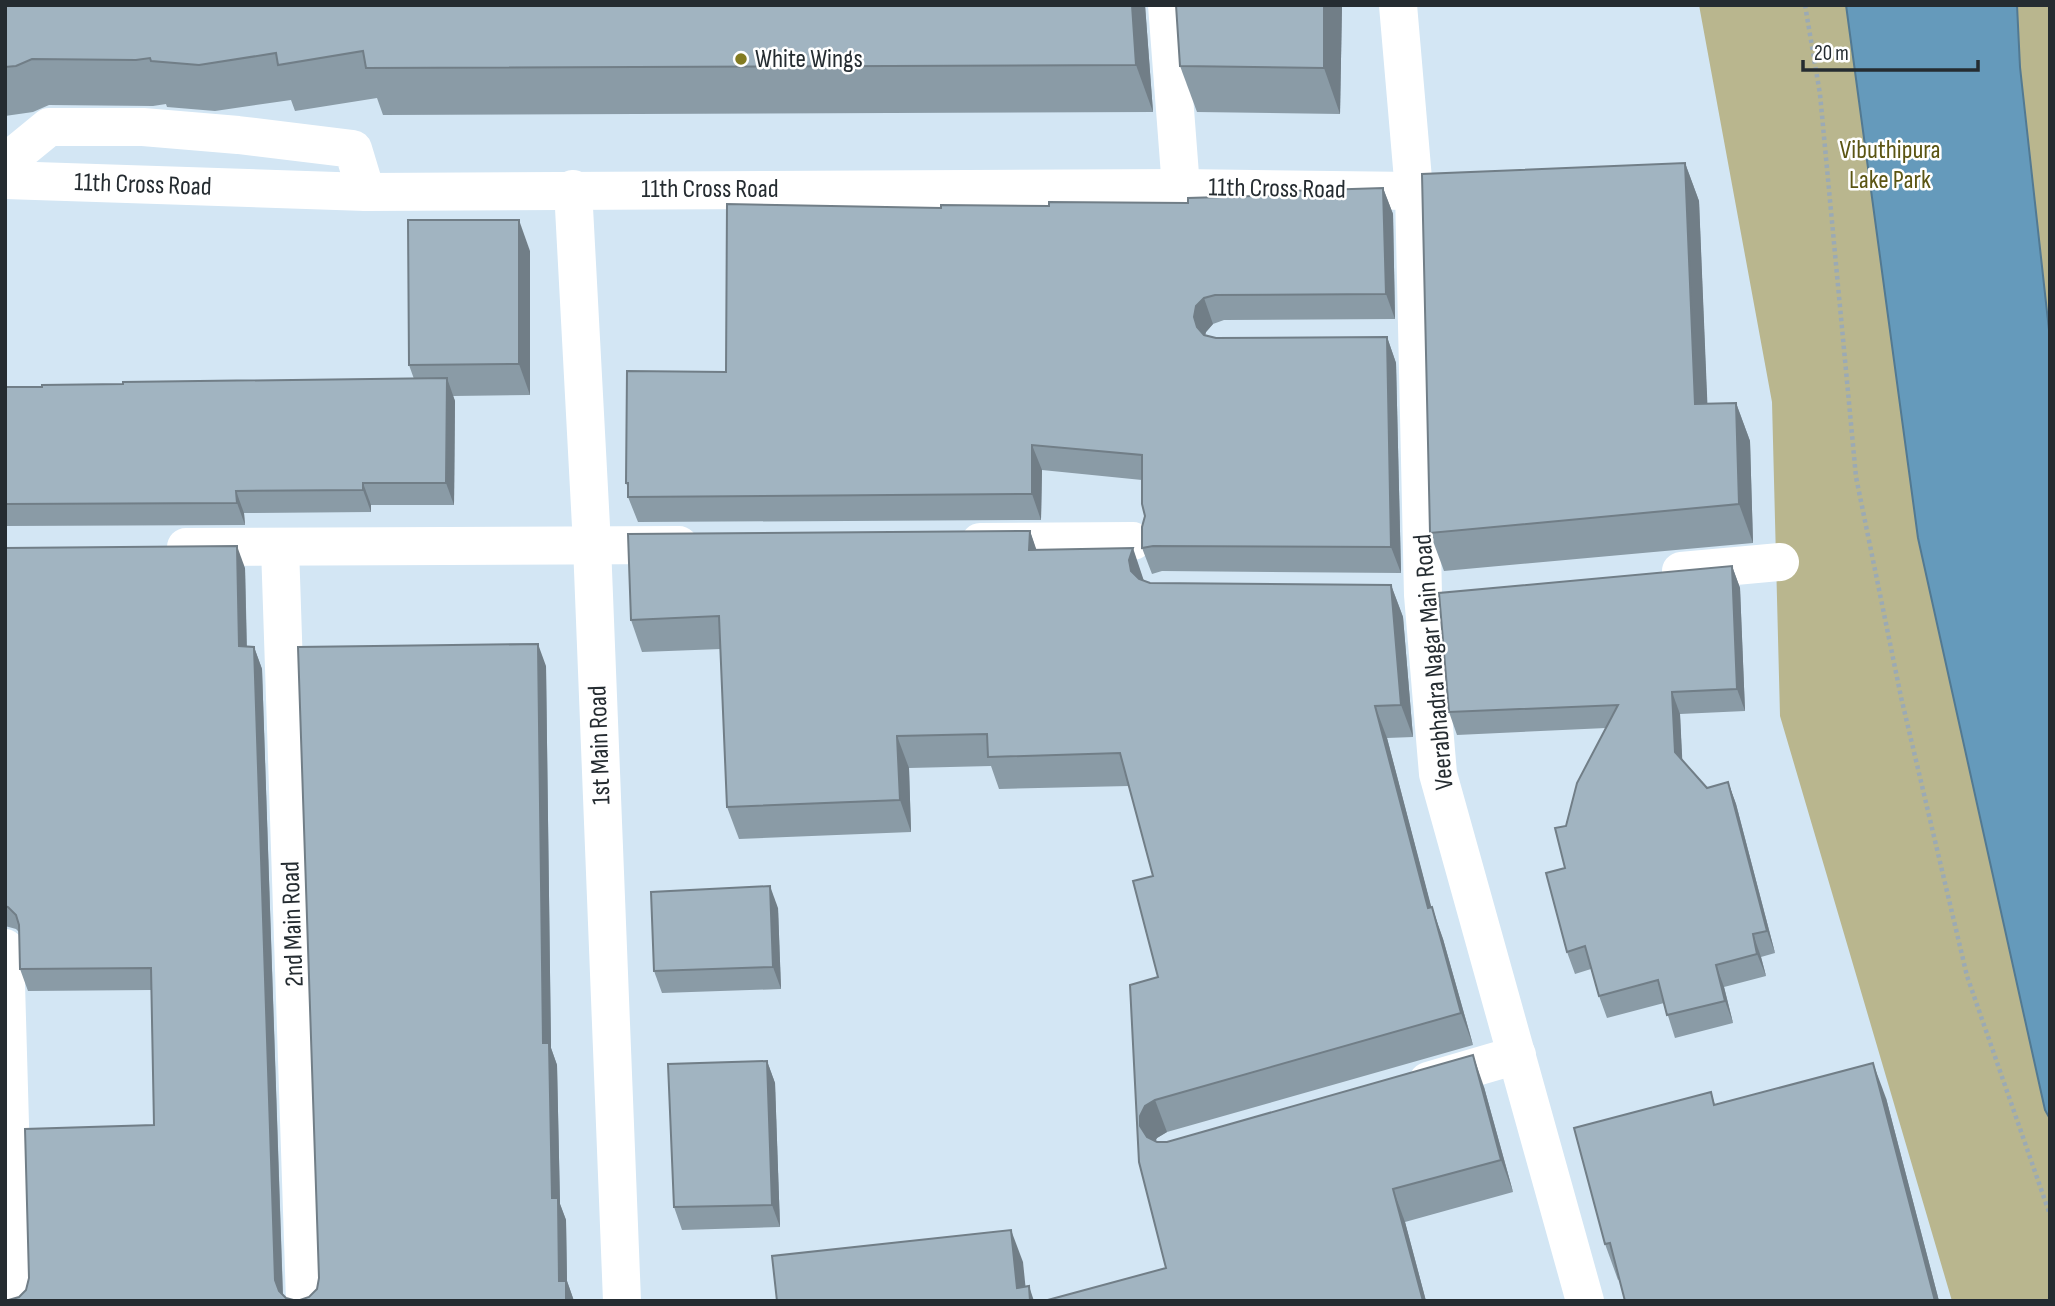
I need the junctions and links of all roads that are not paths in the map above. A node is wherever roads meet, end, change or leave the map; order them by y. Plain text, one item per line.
1 (1167, 5) edge
2 (1398, 5) edge
3 (5, 180) edge
4 (1181, 188) junction
5 (573, 189) junction
6 (1414, 191) junction
7 (366, 192) junction
8 (1133, 541) dead end
9 (953, 543) edge
10 (717, 544) edge
11 (592, 545) junction
12 (280, 547) junction
13 (156, 548) edge
14 (1780, 562) dead end
15 (1643, 575) edge
16 (1437, 594) junction
17 (1382, 595) edge
18 (5, 948) edge
19 (1517, 1055) junction
20 (1398, 1089) edge
21 (11, 1276) edge
22 (305, 1301) edge
23 (622, 1301) edge
24 (1585, 1301) edge

1 - 4 street
2 - 6 street, Veerabhadra Nagar Main Road
3 - 7 street, 11th Cross Road
3 - 7 street
4 - 5 street, 11th Cross Road
4 - 6 street, 11th Cross Road
5 - 7 street, 11th Cross Road
5 - 11 street, 1st Main Road
6 - 16 street, Veerabhadra Nagar Main Road
8 - 9 street
10 - 11 street
11 - 12 street
11 - 23 street, 1st Main Road
12 - 13 street
12 - 22 street, 2nd Main Road
14 - 15 street
16 - 17 street
16 - 19 street, Veerabhadra Nagar Main Road
18 - 21 street
19 - 20 street
19 - 24 street, Veerabhadra Nagar Main Road

